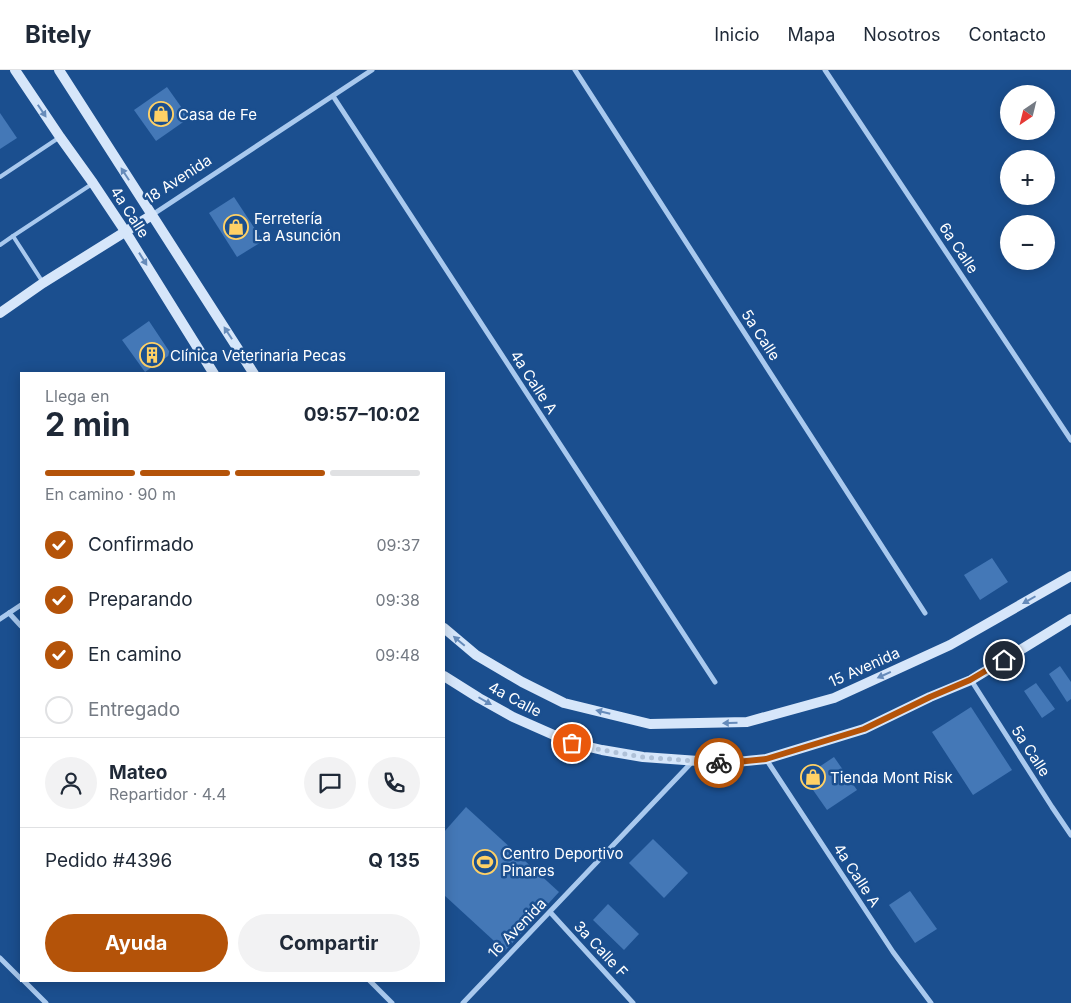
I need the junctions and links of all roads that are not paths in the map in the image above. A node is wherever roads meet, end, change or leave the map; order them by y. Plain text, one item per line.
1 (15, 70) edge
2 (59, 70) edge
3 (372, 70) edge
4 (575, 70) edge
5 (825, 70) edge
6 (333, 96) junction
7 (60, 137) junction
8 (0, 177) edge
9 (94, 183) junction
10 (152, 215) junction
11 (126, 231) junction
12 (13, 236) junction
13 (0, 245) edge
14 (43, 283) junction
15 (0, 313) edge
16 (213, 372) edge
17 (253, 372) edge
18 (1071, 440) edge
19 (1071, 576) edge
20 (20, 606) edge
21 (9, 613) junction
22 (925, 613) dead end
23 (0, 619) edge
24 (1071, 619) edge
25 (20, 625) edge
26 (445, 629) edge
27 (445, 677) edge
28 (970, 680) junction
29 (715, 682) dead end
30 (650, 724) joint
31 (766, 759) junction
32 (693, 761) junction
33 (1071, 835) edge
34 (550, 912) junction
35 (0, 958) edge
36 (20, 977) edge
37 (25, 982) edge
38 (371, 982) edge
39 (46, 1003) edge
40 (392, 1003) edge
41 (463, 1003) edge
42 (633, 1003) edge
43 (931, 1003) edge

1 -> 7 main road, 4a Calle
10 -> 2 main road, 4a Calle
3 - 6 street, 18 Avenida
4 - 22 street, 5a Calle
5 - 18 street, 6a Calle
6 - 10 street, 18 Avenida
6 - 29 street, 4a Calle A
7 - 8 lane
7 - 9 main road, 4a Calle
9 - 11 main road, 4a Calle
9 - 12 lane
10 - 11 main road, 18 Avenida
17 -> 10 main road, 4a Calle
11 - 14 main road, 18 Avenida
11 -> 16 main road, 4a Calle
12 - 13 lane
12 - 14 lane
14 - 15 main road, 18 Avenida
19 -> 30 main road, 15 Avenida
20 - 21 street
21 - 23 street
21 - 25 street
24 - 28 main road
30 -> 26 main road, 4a Calle
27 -> 32 main road, 4a Calle
28 - 31 main road
28 - 33 street, 5a Calle
31 - 32 main road
31 - 43 street, 4a Calle A
32 - 34 street, 16 Avenida
34 - 41 street, 16 Avenida
34 - 42 street, 3a Calle F
35 - 36 street
37 - 39 street
38 - 40 street

